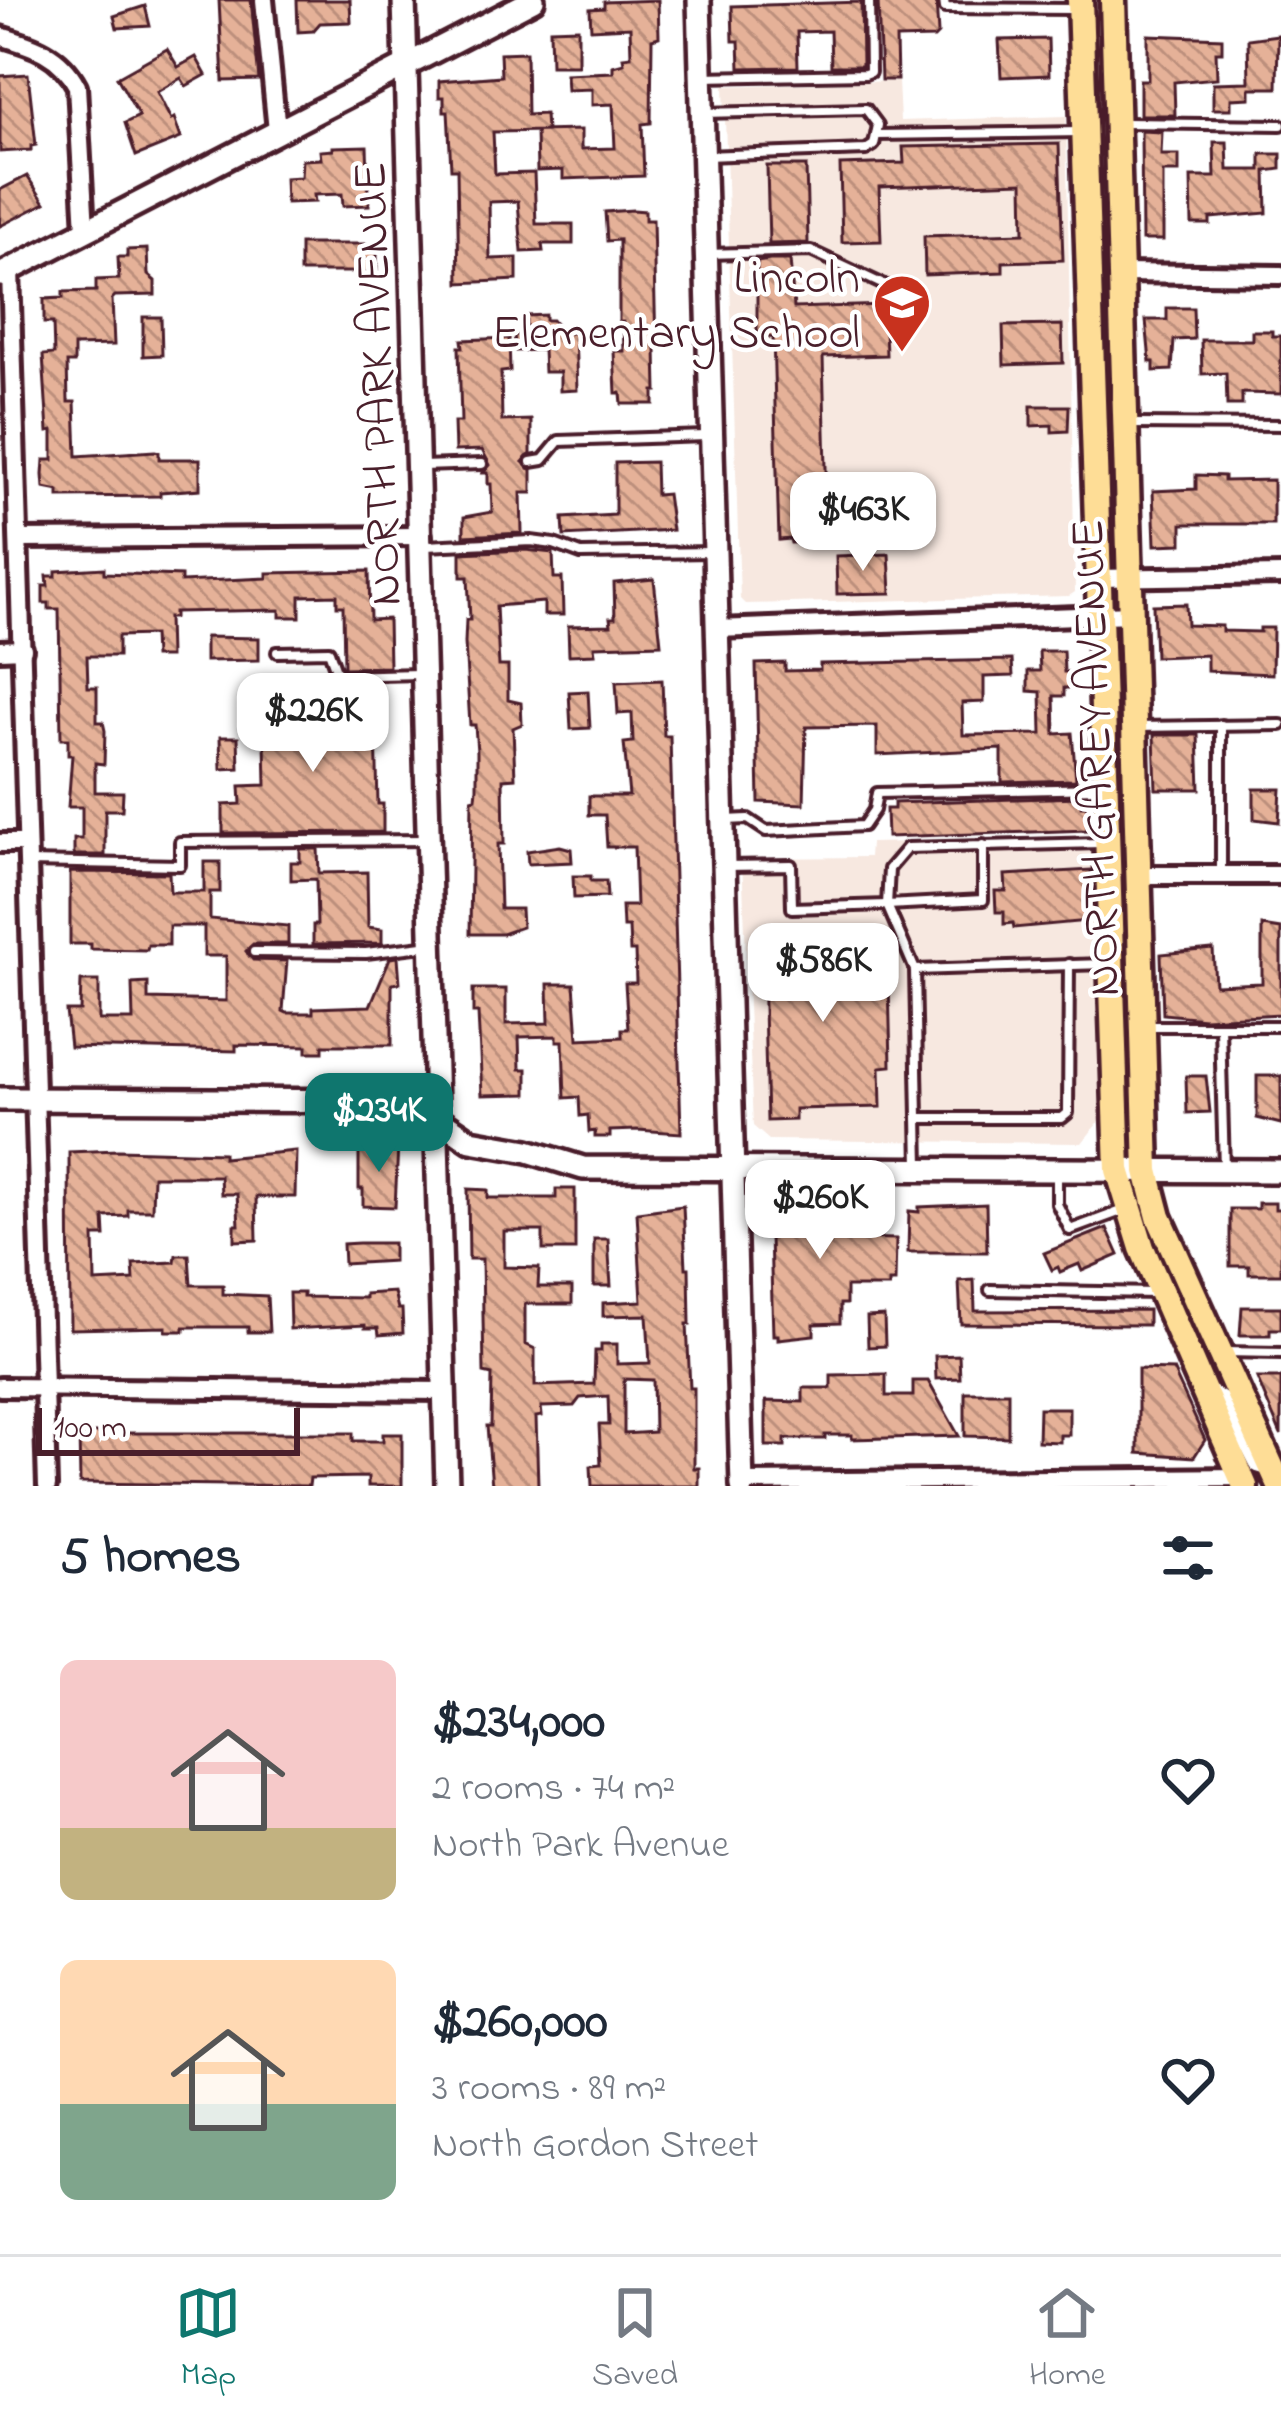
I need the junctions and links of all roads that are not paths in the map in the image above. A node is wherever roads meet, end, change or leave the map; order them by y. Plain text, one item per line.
1 (264, 0) edge
2 (404, 0) edge
3 (533, 0) edge
4 (699, 0) edge
5 (869, 0) edge
6 (944, 0) edge
7 (1113, 0) edge
8 (1080, 4) edge
9 (0, 36) edge
10 (407, 64) junction
11 (701, 77) junction
12 (702, 113) junction
13 (1116, 123) junction
14 (1281, 124) edge
15 (277, 131) junction
16 (1084, 132) junction
17 (877, 135) junction
18 (703, 156) junction
19 (86, 230) junction
20 (706, 254) junction
21 (5, 272) edge
22 (1121, 273) junction
23 (1281, 274) edge
24 (886, 286) dead end
25 (1125, 424) junction
26 (1281, 425) edge
27 (712, 436) junction
28 (531, 462) dead end
29 (482, 464) dead end
30 (420, 466) junction
31 (20, 539) junction
32 (423, 541) junction
33 (715, 552) junction
34 (1281, 575) edge
35 (1098, 578) junction
36 (1130, 578) junction
37 (1131, 614) junction
38 (1099, 615) junction
39 (717, 629) junction
40 (0, 650) edge
41 (23, 650) junction
42 (277, 652) dead end
43 (426, 674) junction
44 (1221, 725) junction
45 (1281, 725) edge
46 (1134, 727) junction
47 (1106, 788) junction
48 (723, 820) junction
49 (430, 841) junction
50 (1108, 842) junction
51 (0, 843) edge
52 (983, 845) junction
53 (25, 852) junction
54 (724, 866) junction
55 (1138, 875) junction
56 (1221, 875) junction
57 (1281, 875) edge
58 (887, 905) junction
59 (433, 945) junction
60 (254, 952) dead end
61 (1069, 964) junction
62 (1112, 964) junction
63 (915, 970) junction
64 (1142, 1026) junction
65 (1220, 1026) junction
66 (1281, 1026) edge
67 (0, 1099) edge
68 (34, 1099) junction
69 (437, 1118) junction
70 (918, 1118) junction
71 (732, 1166) junction
72 (919, 1168) junction
73 (1057, 1169) junction
74 (1118, 1170) junction
75 (1147, 1171) junction
76 (1224, 1171) junction
77 (1281, 1171) edge
78 (1128, 1209) junction
79 (990, 1290) dead end
80 (1160, 1293) junction
81 (1219, 1352) junction
82 (1281, 1353) edge
83 (0, 1387) edge
84 (43, 1387) junction
85 (1202, 1388) junction
86 (444, 1391) junction
87 (1278, 1475) edge
88 (1243, 1481) edge
89 (1135, 1482) edge
90 (1210, 1482) edge
91 (742, 1484) edge
92 (46, 1486) edge
93 (447, 1486) edge

1 - 15 street
2 - 10 street, NORTH PARK AVENUE
3 - 10 street
4 - 11 street
5 - 11 lane
6 - 8 lane
7 - 13 main road, NORTH GAREY AVENUE
8 - 16 main road, NORTH GAREY AVENUE
9 - 19 street
10 - 15 street
10 - 30 street, NORTH PARK AVENUE
11 - 12 street
12 - 17 lane
12 - 18 street
13 - 14 lane
13 - 22 main road, NORTH GAREY AVENUE
15 - 19 street
16 - 17 lane
16 - 35 main road, NORTH GAREY AVENUE
17 - 18 lane
18 - 20 street
19 - 21 street
20 - 24 lane
20 - 27 street
21 - 31 street
22 - 23 street
22 - 25 main road, NORTH GAREY AVENUE
25 - 26 lane
25 - 36 main road, NORTH GAREY AVENUE
27 - 28 lane
27 - 33 street
29 - 30 lane
30 - 32 street, NORTH PARK AVENUE
31 - 32 street
31 - 41 street
32 - 33 lane
32 - 43 street, NORTH PARK AVENUE
33 - 39 street
34 - 36 street
35 - 36 street
35 - 38 main road, NORTH GAREY AVENUE
36 - 37 main road, NORTH GAREY AVENUE
37 - 38 street
37 - 46 main road, NORTH GAREY AVENUE
38 - 39 street
38 - 47 main road, NORTH GAREY AVENUE
39 - 48 street
40 - 41 street
41 - 53 street
42 - 43 lane
43 - 49 street, NORTH PARK AVENUE
44 - 45 lane
44 - 46 lane
44 - 56 lane
46 - 55 main road, NORTH GAREY AVENUE
47 - 48 lane
47 - 50 main road, NORTH GAREY AVENUE
48 - 54 street
49 - 53 lane
49 - 59 street, NORTH PARK AVENUE
50 - 52 lane
50 - 62 main road, NORTH GAREY AVENUE
51 - 53 street
52 - 58 lane
52 - 58 lane
53 - 68 street
54 - 58 lane
54 - 71 street
55 - 56 street
55 - 64 main road, NORTH GAREY AVENUE
56 - 57 street
58 - 63 lane
59 - 60 lane
59 - 69 street, NORTH PARK AVENUE
61 - 62 lane
61 - 63 lane
61 - 70 lane
62 - 74 main road, NORTH GAREY AVENUE
63 - 70 lane
64 - 65 lane
64 - 75 main road, NORTH GAREY AVENUE
65 - 66 lane
65 - 76 lane
67 - 68 street
68 - 69 street
68 - 84 street
69 - 71 street
69 - 86 street, NORTH PARK AVENUE
70 - 72 lane
71 - 72 street
71 - 91 street
72 - 73 street
73 - 74 street
73 - 78 lane
74 - 75 street
74 - 78 main road, NORTH GAREY AVENUE
75 - 76 street
75 - 81 main road, NORTH GAREY AVENUE
76 - 77 street
78 - 80 main road, NORTH GAREY AVENUE
79 - 80 lane
80 - 85 main road, NORTH GAREY AVENUE
81 - 82 lane
81 - 87 main road, NORTH GAREY AVENUE
83 - 84 street
84 - 86 street
84 - 92 street
85 - 87 street
85 - 88 main road, NORTH GAREY AVENUE
86 - 93 street, NORTH PARK AVENUE
88 - 90 street
89 - 90 street
89 - 91 street

